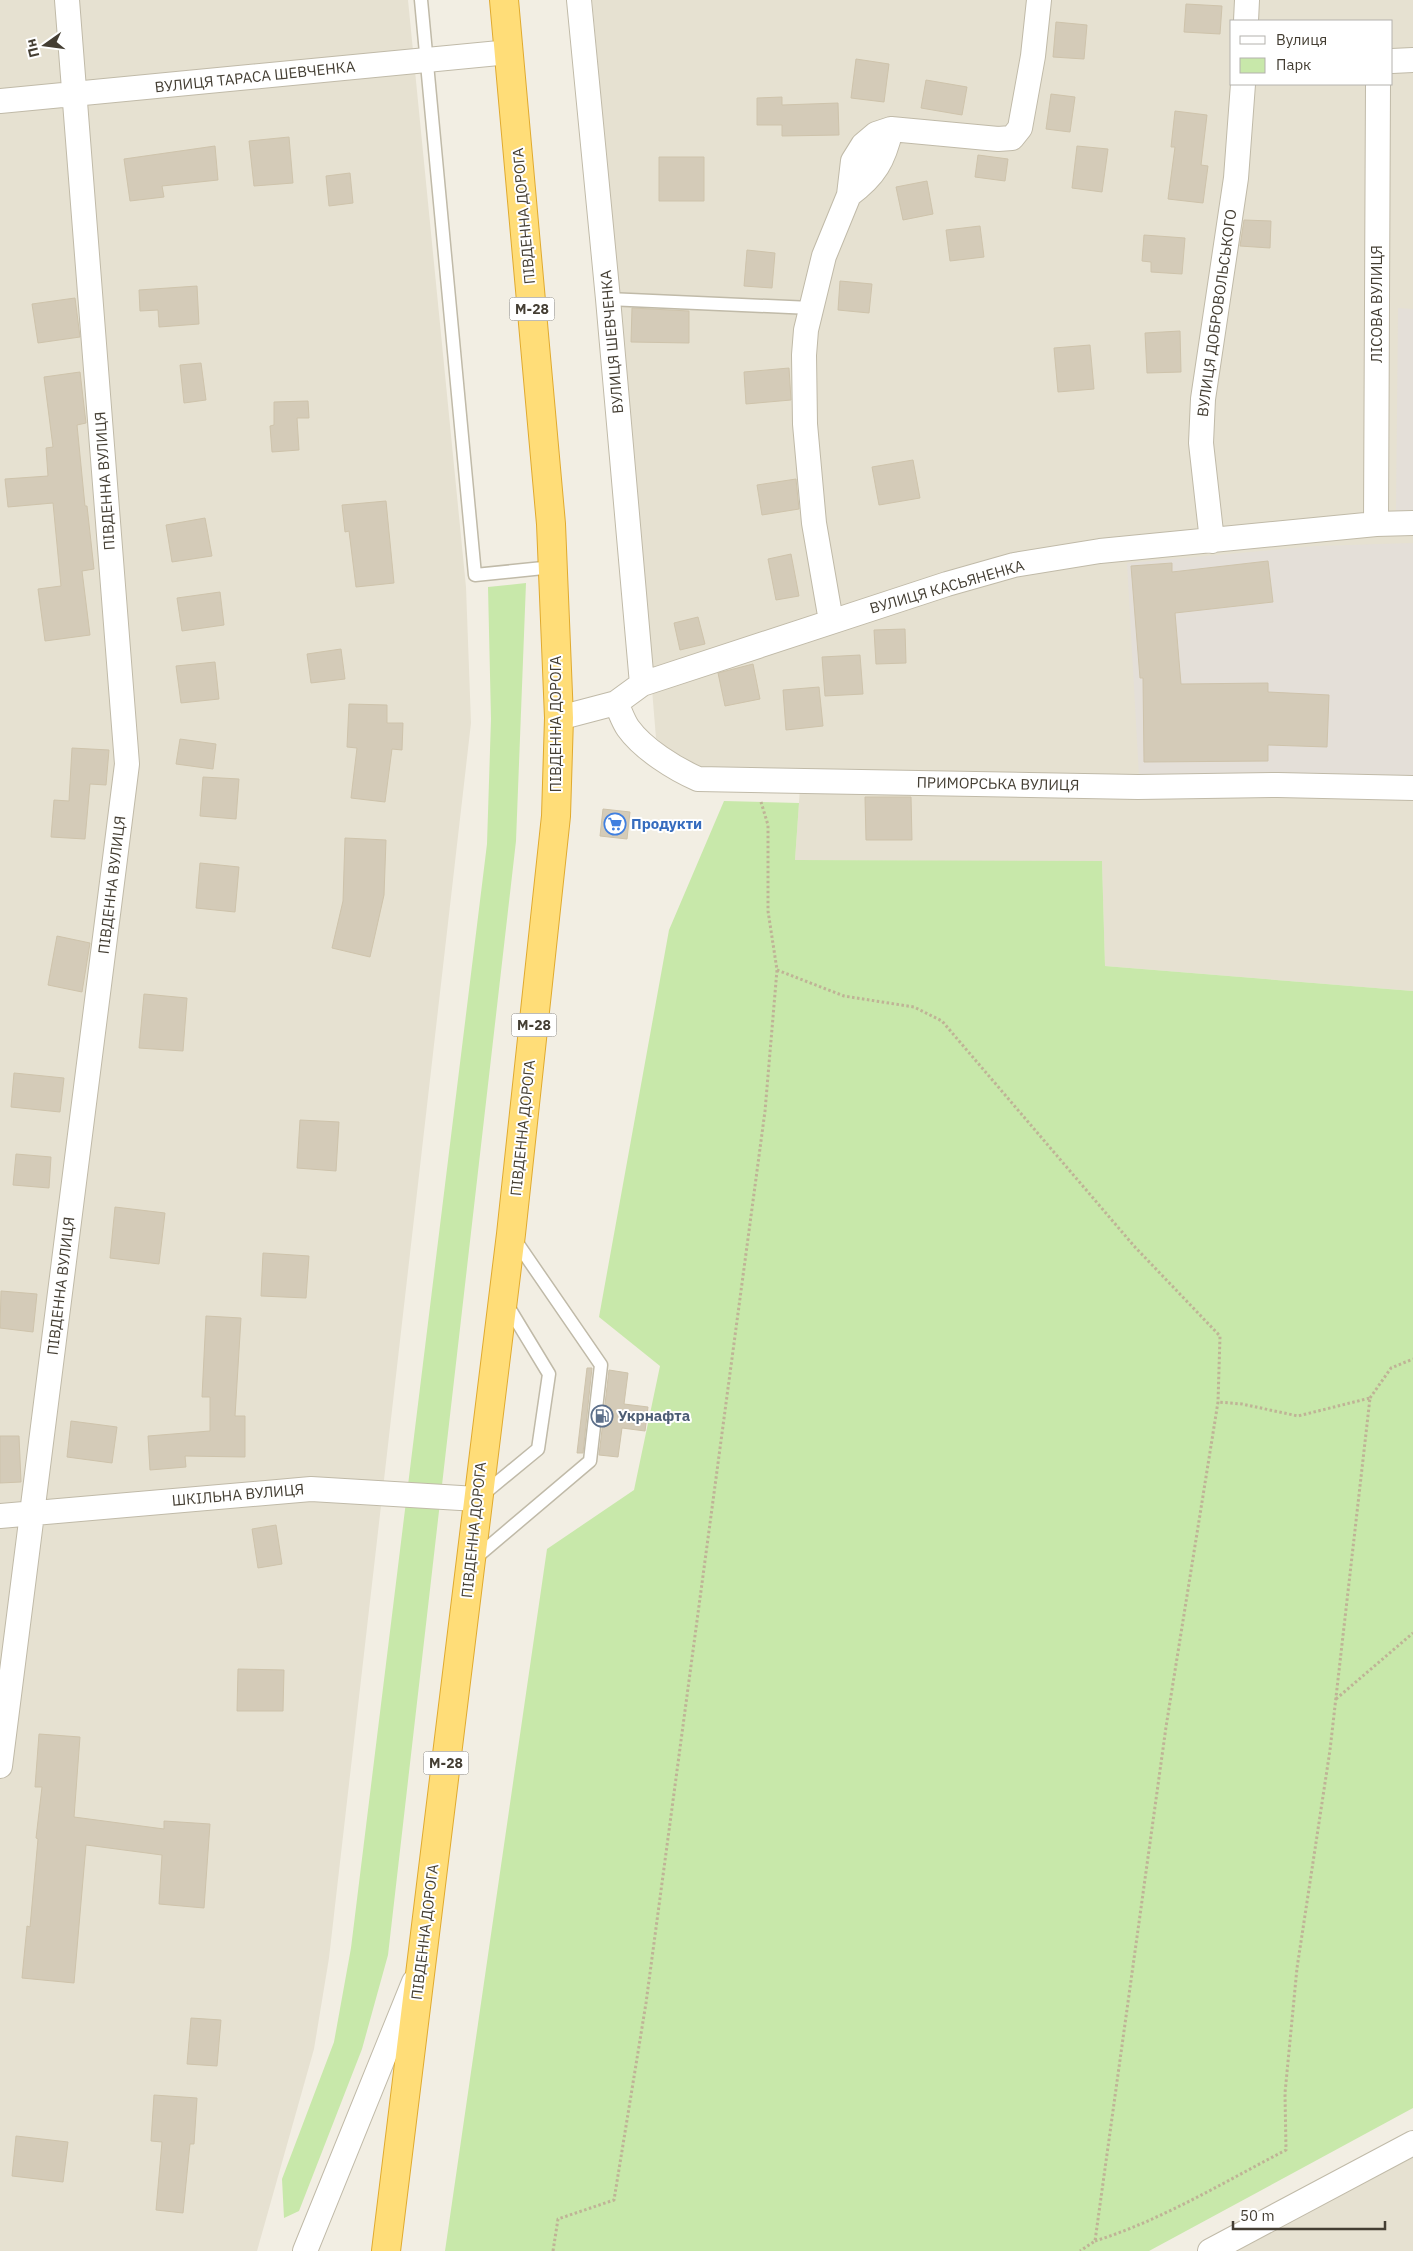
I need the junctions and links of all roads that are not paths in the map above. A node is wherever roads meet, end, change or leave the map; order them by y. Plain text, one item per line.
1 (67, 0) edge
2 (422, 0) edge
3 (504, 0) edge
4 (579, 0) edge
5 (1039, 0) edge
6 (1247, 0) edge
7 (1246, 20) edge
8 (510, 52) junction
9 (427, 60) junction
10 (1413, 60) edge
11 (1393, 61) edge
12 (1242, 85) edge
13 (1378, 85) edge
14 (75, 95) junction
15 (0, 101) edge
16 (608, 299) junction
17 (811, 308) junction
18 (1413, 523) edge
19 (1376, 524) junction
20 (1212, 541) junction
21 (552, 567) junction
22 (831, 621) junction
23 (642, 684) junction
24 (616, 703) junction
25 (559, 718) junction
26 (1413, 788) edge
27 (511, 1234) junction
28 (502, 1298) junction
29 (477, 1499) junction
30 (32, 1513) junction
31 (0, 1516) edge
32 (471, 1562) junction
33 (0, 1766) edge
34 (421, 1964) junction
35 (1413, 2143) edge
36 (305, 2251) edge
37 (386, 2251) edge
38 (1210, 2251) edge

1 - 14 street, ПІВДЕННА ВУЛИЦЯ
2 - 9 lane
3 - 8 highway, ПІВДЕННА ДОРОГА / М-28
4 - 16 street, ВУЛИЦЯ ШЕВЧЕНКА
5 - 17 street
6 - 7 street
8 - 9 street, ВУЛИЦЯ ТАРАСА ШЕВЧЕНКА
8 - 21 highway, ПІВДЕННА ДОРОГА / М-28
9 - 14 street, ВУЛИЦЯ ТАРАСА ШЕВЧЕНКА
9 - 21 lane
10 - 11 street
12 - 20 street, ВУЛИЦЯ ДОБРОВОЛЬСЬКОГО
13 - 19 street, ЛІСОВА ВУЛИЦЯ
14 - 15 street, ВУЛИЦЯ ТАРАСА ШЕВЧЕНКА
14 - 30 street, ПІВДЕННА ВУЛИЦЯ
16 - 17 lane
16 - 23 street, ВУЛИЦЯ ШЕВЧЕНКА
17 - 22 street
18 - 19 street, ВУЛИЦЯ КАСЬЯНЕНКА
19 - 20 street, ВУЛИЦЯ КАСЬЯНЕНКА
20 - 22 street, ВУЛИЦЯ КАСЬЯНЕНКА
21 - 25 highway, ПІВДЕННА ДОРОГА / М-28
22 - 23 street, ВУЛИЦЯ КАСЬЯНЕНКА
23 - 24 street, ВУЛИЦЯ КАСЬЯНЕНКА
24 - 25 street, ВУЛИЦЯ КАСЬЯНЕНКА
24 - 26 street, ПРИМОРСЬКА ВУЛИЦЯ
25 - 27 highway, ПІВДЕННА ДОРОГА / М-28
27 - 28 highway, ПІВДЕННА ДОРОГА / М-28
27 - 32 lane
28 - 29 highway, ПІВДЕННА ДОРОГА / М-28
28 - 29 lane
29 - 30 street, ШКІЛЬНА ВУЛИЦЯ
29 - 32 highway, ПІВДЕННА ДОРОГА / М-28
30 - 31 street, ШКІЛЬНА ВУЛИЦЯ
30 - 33 street, ПІВДЕННА ВУЛИЦЯ
32 - 34 highway, ПІВДЕННА ДОРОГА / М-28
34 - 36 street
34 - 37 highway, ПІВДЕННА ДОРОГА / М-28
35 - 38 street

